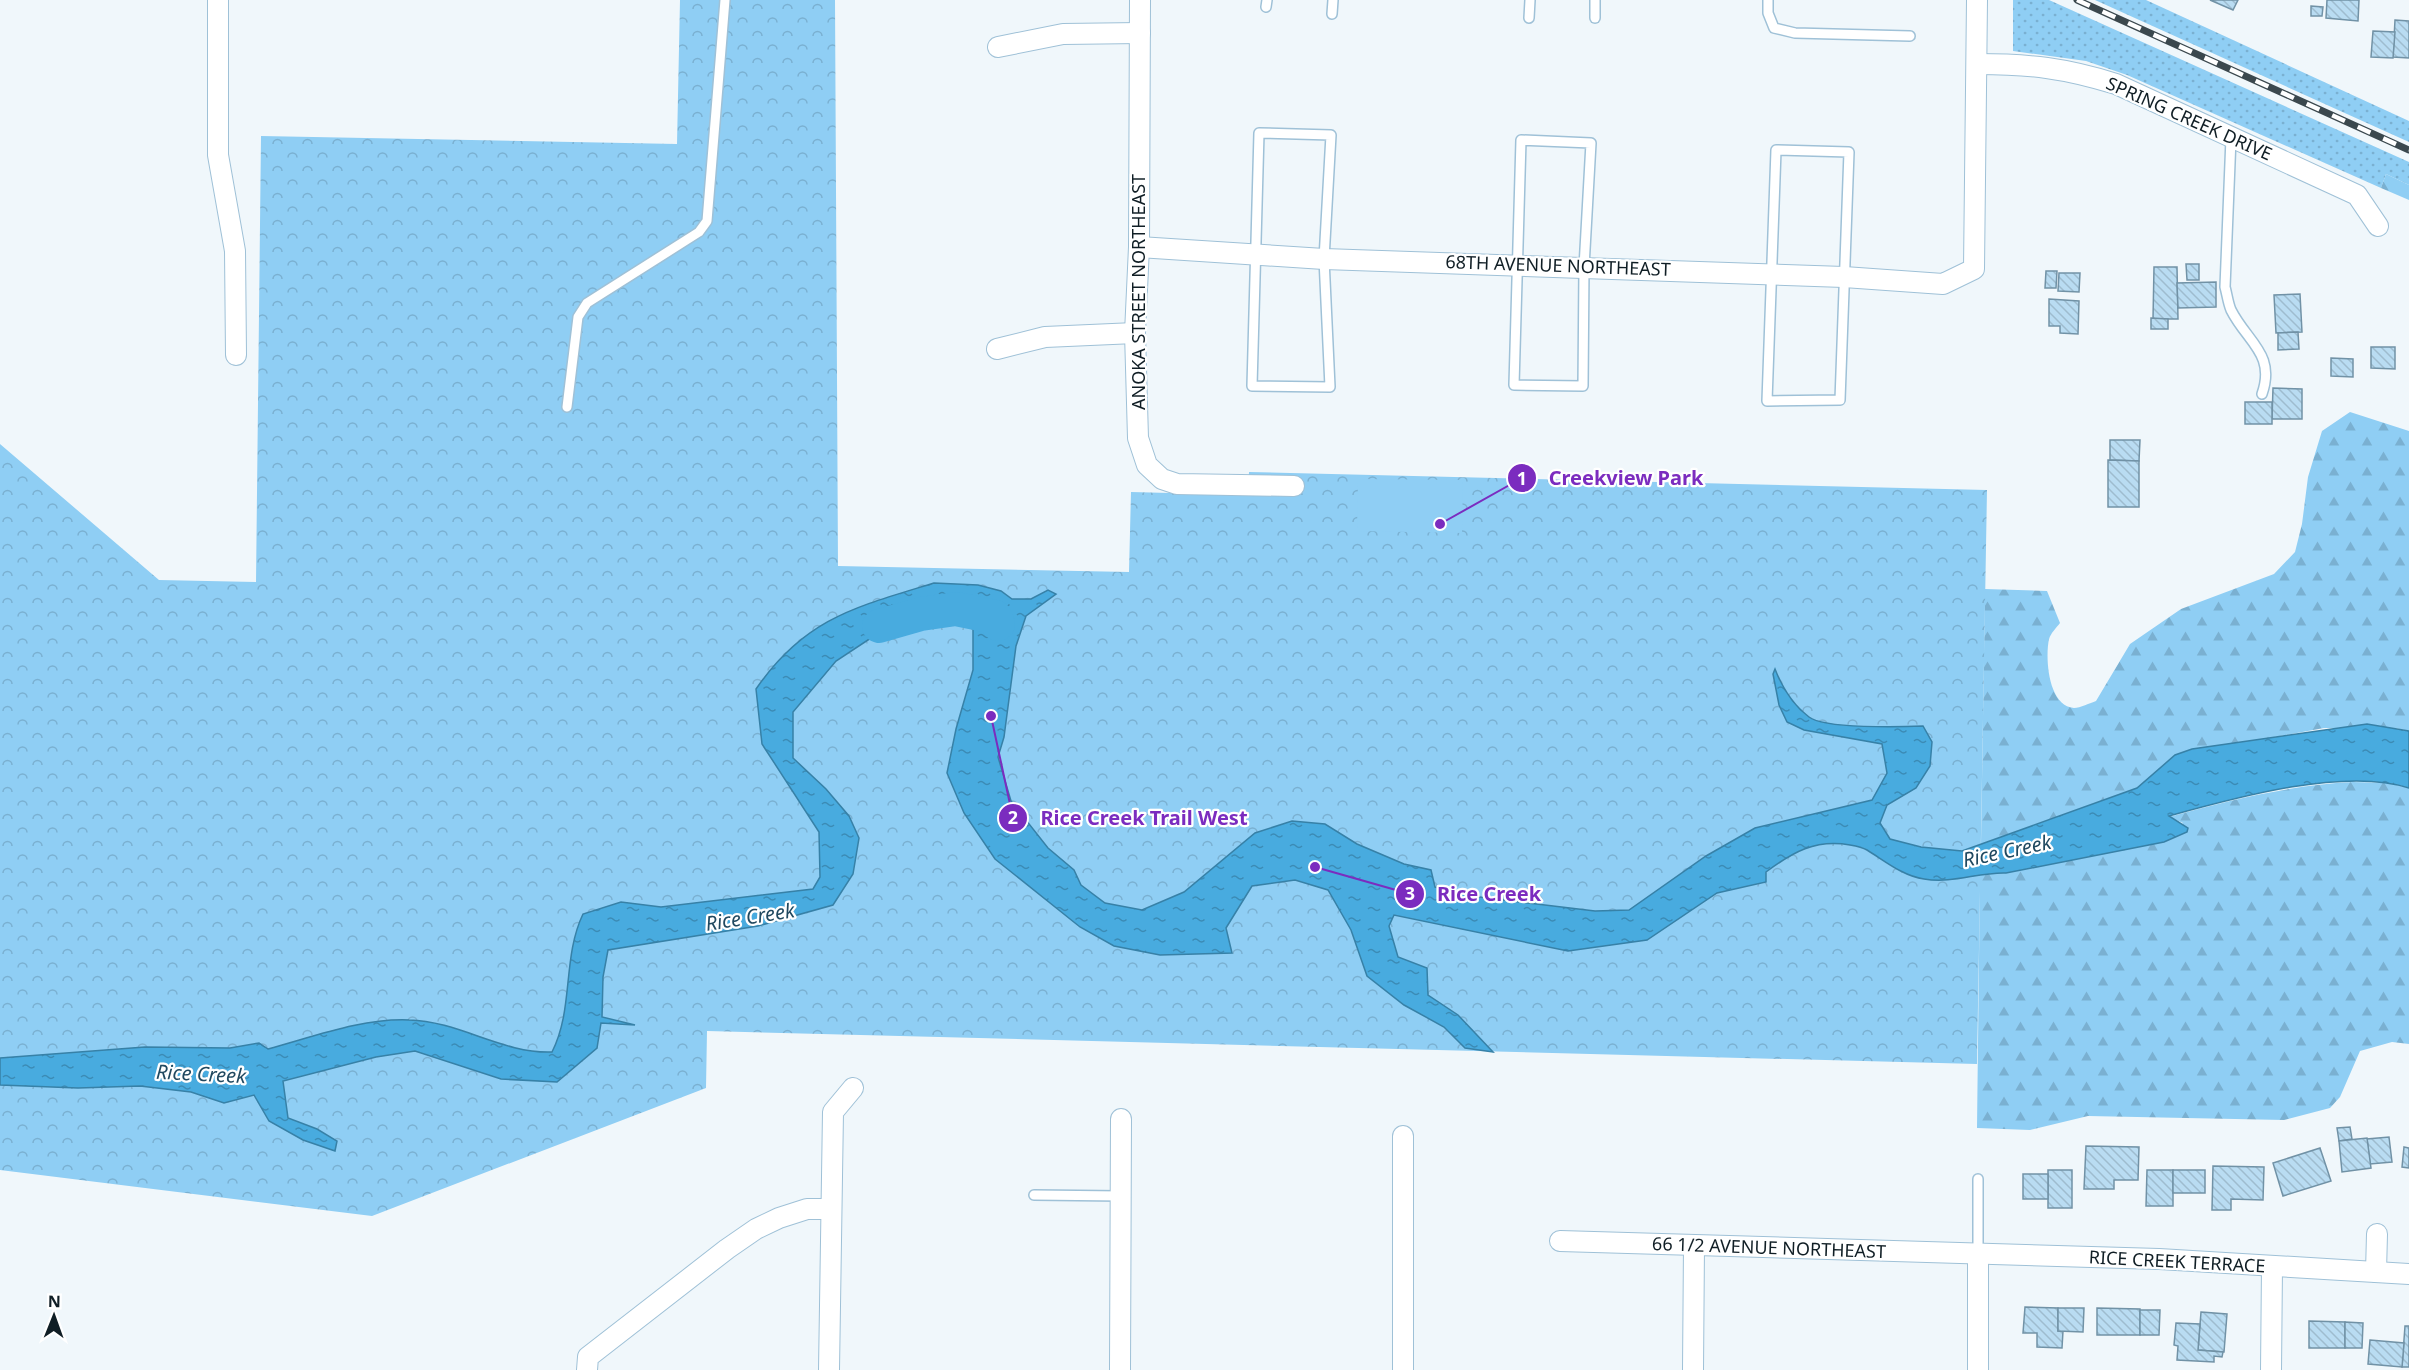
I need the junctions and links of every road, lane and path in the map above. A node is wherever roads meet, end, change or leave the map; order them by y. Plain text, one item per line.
1 (218, 0) edge
2 (725, 0) edge
3 (1140, 0) edge
4 (1333, 0) edge
5 (1530, 0) edge
6 (1595, 0) edge
7 (1768, 0) edge
8 (1977, 0) edge
9 (1332, 14) dead end
10 (1529, 18) dead end
11 (1595, 18) dead end
12 (1140, 33) junction
13 (1910, 36) dead end
14 (998, 47) dead end
15 (1977, 63) junction
16 (2231, 138) junction
17 (2378, 226) dead end
18 (1139, 247) junction
19 (1255, 255) junction
20 (1324, 259) junction
21 (1516, 264) junction
22 (1584, 267) junction
23 (1772, 275) junction
24 (1844, 277) junction
25 (1135, 333) junction
26 (997, 349) dead end
27 (236, 355) dead end
28 (2262, 394) dead end
29 (567, 407) dead end
30 (1294, 486) dead end
31 (853, 1088) dead end
32 (1121, 1119) dead end
33 (1403, 1136) dead end
34 (1978, 1179) dead end
35 (1034, 1195) dead end
36 (1121, 1196) junction
37 (830, 1209) junction
38 (2377, 1234) dead end
39 (1560, 1241) dead end
40 (1694, 1246) junction
41 (1978, 1255) junction
42 (2271, 1267) junction
43 (2376, 1272) junction
44 (2409, 1274) edge
45 (587, 1370) edge
46 (829, 1370) edge
47 (1120, 1370) edge
48 (1404, 1370) edge
49 (1693, 1370) edge
50 (1978, 1370) edge
51 (2271, 1370) edge

1 - 27 street
2 - 29 lane
3 - 12 street, ANOKA STREET NORTHEAST
4 - 9 lane
5 - 10 lane
6 - 11 lane
7 - 13 lane
8 - 15 street
12 - 14 street
12 - 18 street, ANOKA STREET NORTHEAST
15 - 16 street, SPRING CREEK DRIVE
15 - 24 street, 68TH AVENUE NORTHEAST
16 - 17 street, SPRING CREEK DRIVE
16 - 28 lane
18 - 19 street, 68TH AVENUE NORTHEAST
18 - 25 street, ANOKA STREET NORTHEAST
19 - 20 street, 68TH AVENUE NORTHEAST
19 - 20 lane
19 - 20 lane
20 - 21 street, 68TH AVENUE NORTHEAST
21 - 22 street, 68TH AVENUE NORTHEAST
21 - 22 lane
21 - 22 lane
22 - 23 street, 68TH AVENUE NORTHEAST
23 - 24 street, 68TH AVENUE NORTHEAST
23 - 24 lane
23 - 24 lane
25 - 26 street
25 - 30 street, ANOKA STREET NORTHEAST
31 - 37 street
32 - 36 street
33 - 48 street
34 - 41 lane
35 - 36 lane
36 - 47 street
37 - 45 street
37 - 46 street
38 - 43 street
39 - 40 street, 66 1/2 AVENUE NORTHEAST
40 - 41 street, 66 1/2 AVENUE NORTHEAST
40 - 49 street
41 - 42 street, RICE CREEK TERRACE
41 - 50 street
42 - 43 street, RICE CREEK TERRACE
42 - 51 street
43 - 44 street, RICE CREEK TERRACE

